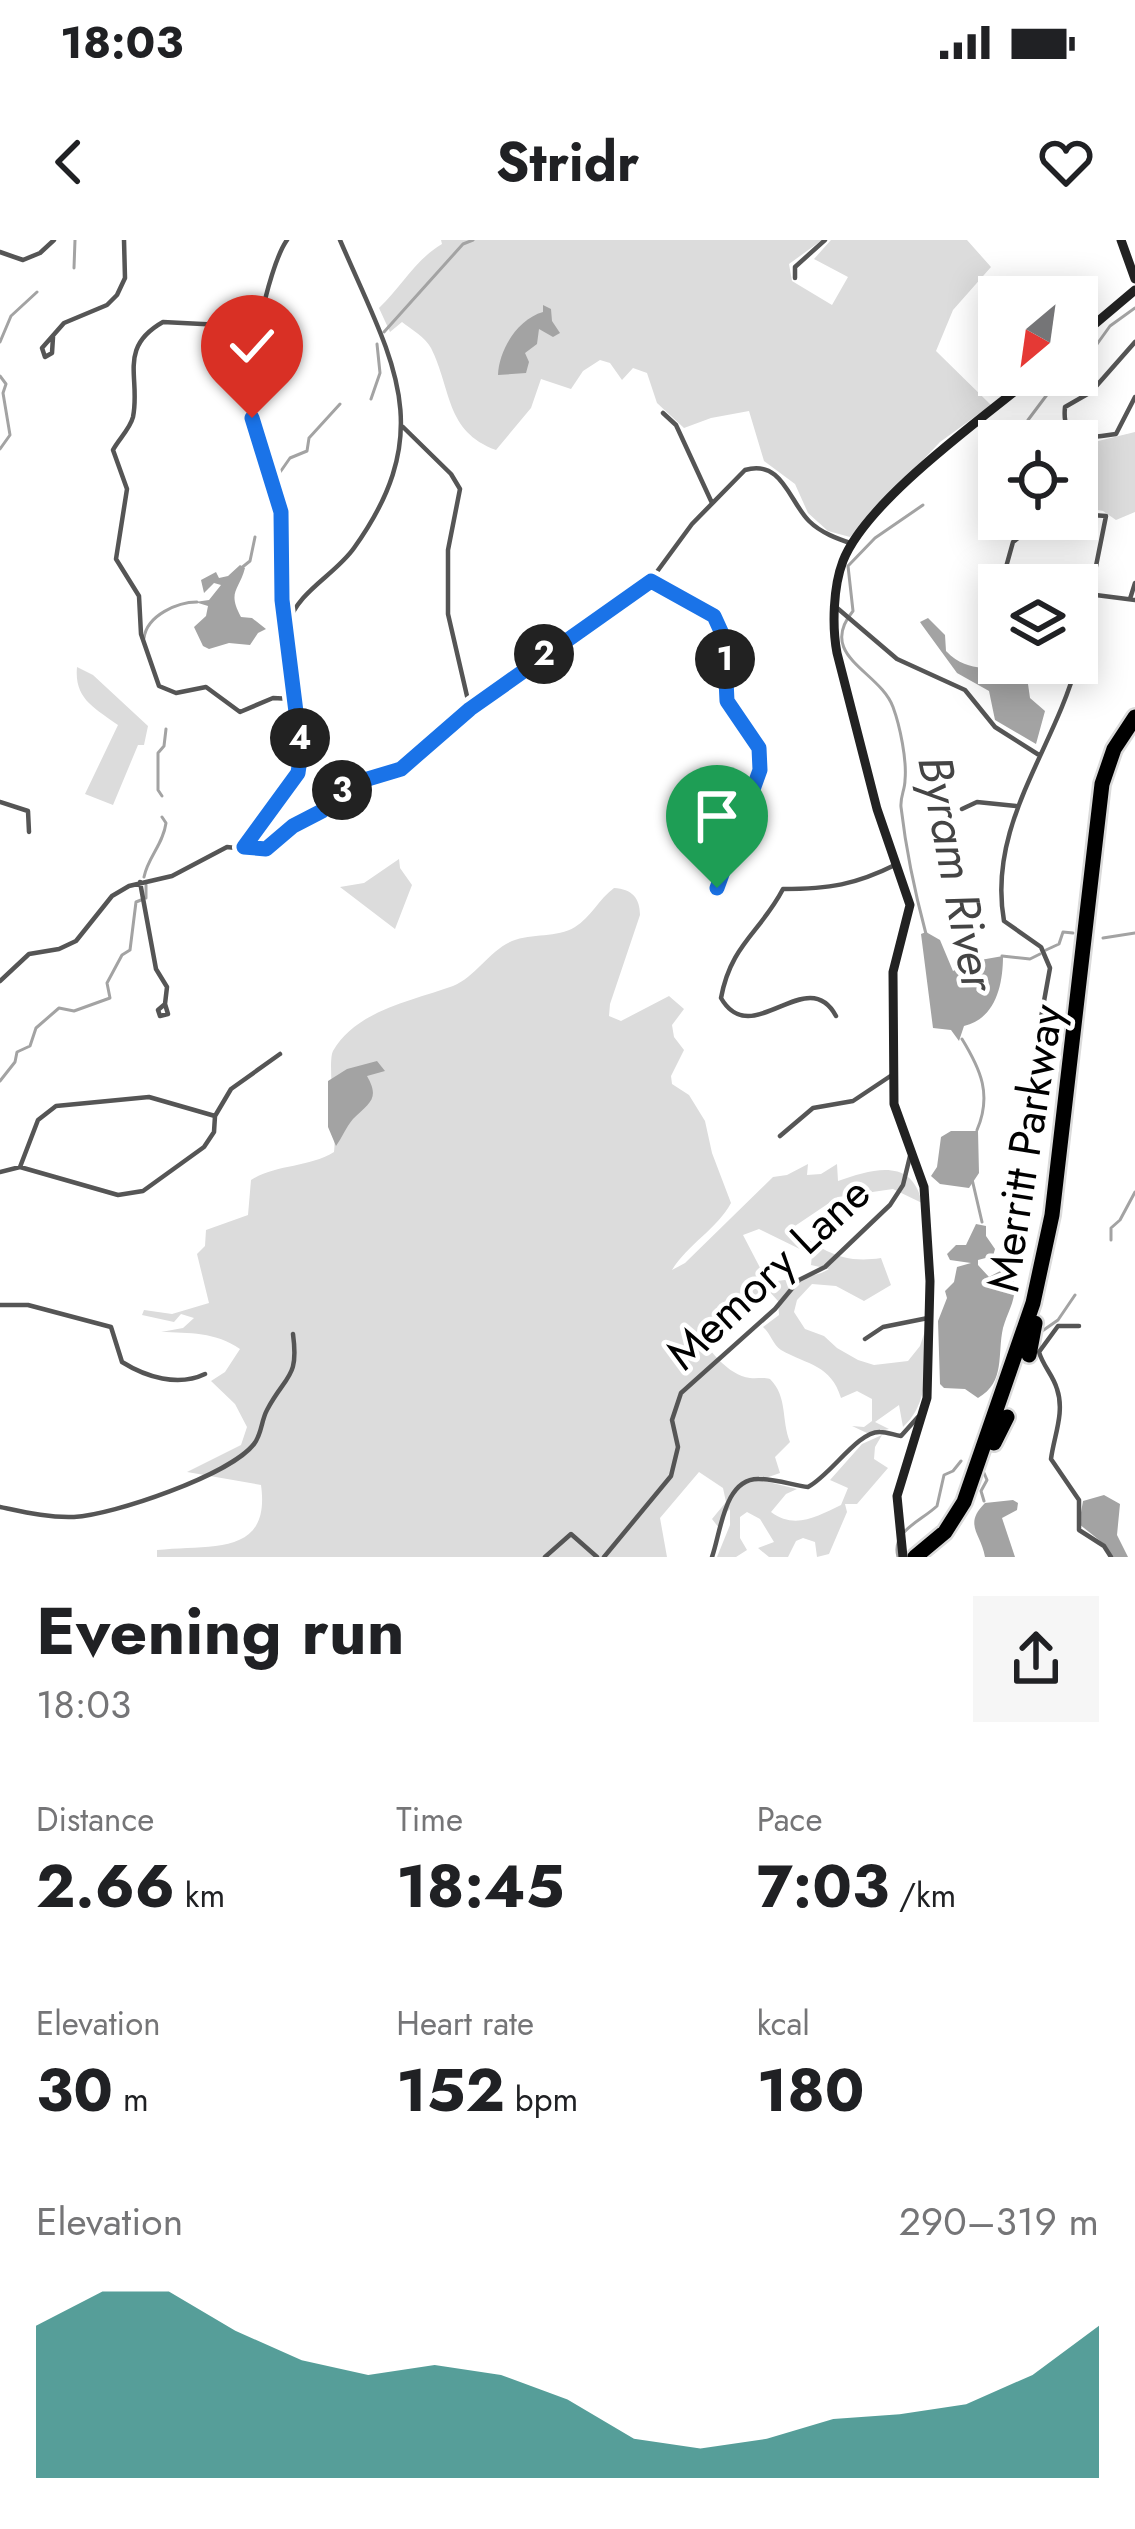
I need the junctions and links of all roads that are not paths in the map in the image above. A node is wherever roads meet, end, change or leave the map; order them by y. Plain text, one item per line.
1 (54, 240) edge
2 (124, 240) edge
3 (287, 240) edge
4 (340, 240) edge
5 (825, 240) edge
6 (1120, 240) edge
7 (0, 252) edge
8 (795, 278) dead end
9 (1135, 279) edge
10 (1133, 293) edge
11 (1098, 322) edge
12 (260, 327) junction
13 (53, 338) dead end
14 (1135, 342) edge
15 (1011, 396) edge
16 (1135, 398) edge
17 (663, 413) dead end
18 (403, 427) junction
19 (712, 503) junction
20 (1098, 515) edge
21 (848, 544) junction
22 (1095, 564) edge
23 (651, 581) junction
24 (1135, 584) edge
25 (1098, 594) edge
26 (1132, 599) edge
27 (840, 610) junction
28 (288, 626) junction
29 (1067, 684) edge
30 (293, 699) junction
31 (470, 709) junction
32 (1135, 717) edge
33 (1135, 729) edge
34 (1039, 755) junction
35 (0, 802) edge
36 (1016, 806) junction
37 (962, 808) dead end
38 (29, 832) dead end
39 (244, 847) junction
40 (896, 865) junction
41 (140, 883) junction
42 (717, 888) dead end
43 (0, 981) edge
44 (166, 1004) dead end
45 (836, 1016) dead end
46 (1035, 1051) dead end
47 (280, 1054) dead end
48 (892, 1076) junction
49 (215, 1116) junction
50 (780, 1136) dead end
51 (911, 1153) junction
52 (20, 1167) junction
53 (0, 1172) edge
54 (0, 1305) edge
55 (928, 1318) junction
56 (1035, 1320) junction
57 (1079, 1326) dead end
58 (293, 1334) dead end
59 (865, 1339) dead end
60 (1029, 1355) dead end
61 (205, 1374) dead end
62 (923, 1415) junction
63 (1007, 1417) dead end
64 (979, 1469) junction
65 (0, 1507) edge
66 (545, 1557) edge
67 (601, 1557) edge
68 (712, 1557) edge
69 (903, 1557) edge
70 (920, 1557) edge
71 (1111, 1557) edge

1 - 7 street
2 - 13 street
3 - 12 street
4 - 18 street
5 - 8 street
6 - 9 street
10 - 11 street
12 - 28 street
12 - 30 street
14 - 16 street
15 - 21 street
17 - 19 street
18 - 28 street
18 - 31 street
19 - 21 street
19 - 23 street
20 - 22 street
21 - 27 street
23 - 31 street
23 - 42 street
24 - 26 street
25 - 26 street
27 - 34 street
27 - 40 street
28 - 30 street
29 - 34 street
30 - 39 street
31 - 39 street
32 - 64 highway, Merritt Parkway
33 - 56 highway, Merritt Parkway
34 - 36 street
35 - 38 street
36 - 37 street
36 - 46 street
39 - 41 street
40 - 45 street
40 - 48 street
41 - 43 street
41 - 44 street
47 - 49 street
48 - 50 street
48 - 51 street
49 - 52 street
49 - 52 street
51 - 55 street
51 - 67 street, Memory Lane
52 - 53 street
54 - 61 street
55 - 59 street
55 - 62 street
56 - 60 highway
56 - 64 highway, Merritt Parkway
57 - 71 street
58 - 65 street
62 - 68 street
62 - 69 street
63 - 64 highway
64 - 70 highway, Merritt Parkway
66 - 67 street, Memory Lane

